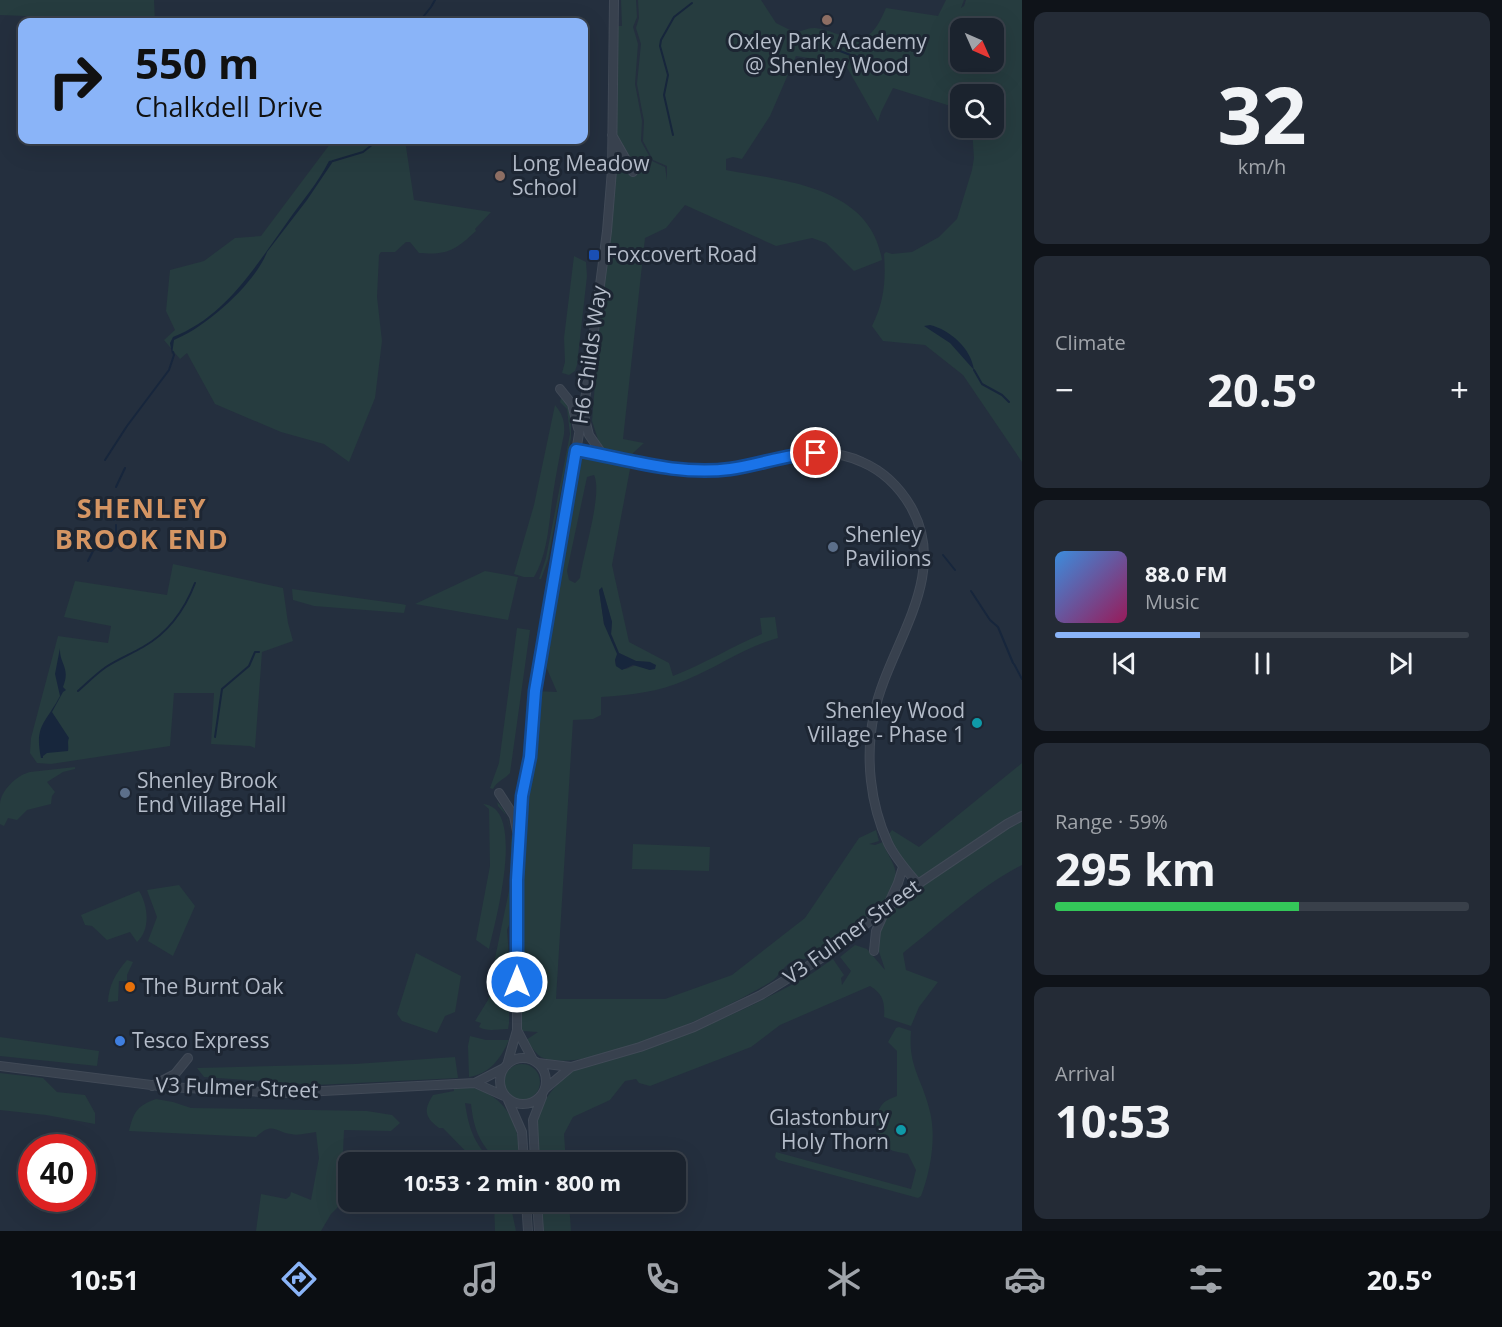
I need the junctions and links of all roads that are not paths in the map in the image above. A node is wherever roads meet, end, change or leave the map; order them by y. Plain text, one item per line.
1 (614, 0) edge
2 (612, 134) junction
3 (633, 172) dead end
4 (560, 389) dead end
5 (583, 411) junction
6 (579, 431) junction
7 (576, 450) junction
8 (603, 455) junction
9 (499, 793) dead end
10 (1022, 816) edge
11 (519, 840) junction
12 (903, 867) junction
13 (918, 884) junction
14 (886, 909) junction
15 (874, 951) dead end
16 (517, 1030) junction
17 (188, 1058) dead end
18 (535, 1061) junction
19 (0, 1066) edge
20 (571, 1066) junction
21 (505, 1067) junction
22 (474, 1083) junction
23 (151, 1086) junction
24 (544, 1091) junction
25 (506, 1097) junction
26 (523, 1152) edge
27 (535, 1152) edge
28 (527, 1212) edge
29 (538, 1212) edge
30 (528, 1231) edge
31 (539, 1231) edge

1 - 2 street, H6 Childs Way
2 - 3 street
2 - 5 street, H6 Childs Way
4 - 6 street
5 - 6 street, H6 Childs Way
5 - 8 street
6 - 7 street, H6 Childs Way
7 - 8 street
7 - 11 street, H6 Childs Way
8 - 12 street
9 - 11 street
10 - 13 street, V3 Fulmer Street
11 - 16 street, H6 Childs Way
12 - 13 street
12 - 14 street
13 - 14 street, V3 Fulmer Street
14 - 15 street
14 - 20 street, V3 Fulmer Street
16 - 18 street, H6 Childs Way
16 - 21 street, H6 Childs Way
17 - 23 street
18 - 20 street, V3 Fulmer Street
18 - 21 street
18 - 24 street
19 - 23 street, V3 Fulmer Street
20 - 24 street, V3 Fulmer Street
21 - 22 street, V3 Fulmer Street
21 - 25 street
22 - 23 street, V3 Fulmer Street
22 - 25 street, V3 Fulmer Street
24 - 25 street
24 - 27 street
25 - 26 street
28 - 30 street
29 - 31 street

